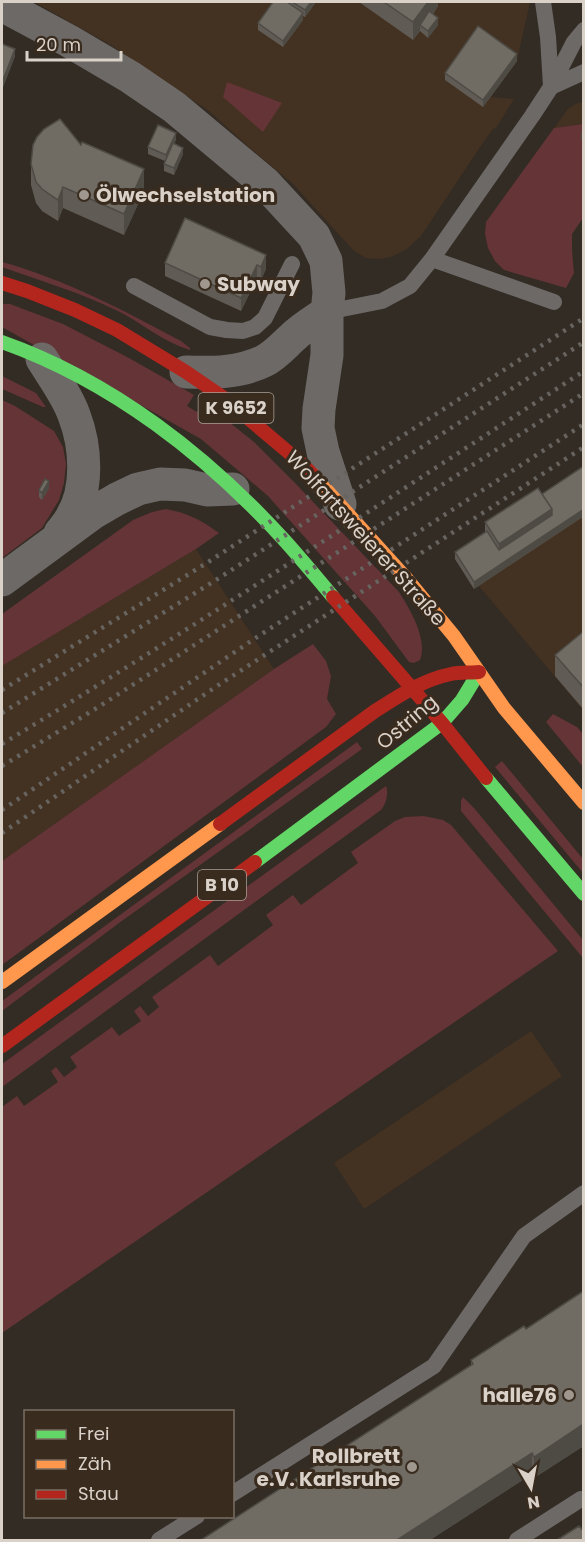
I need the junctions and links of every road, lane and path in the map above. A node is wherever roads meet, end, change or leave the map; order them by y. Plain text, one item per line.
1 (543, 2) edge
2 (2, 5) edge
3 (584, 30) edge
4 (584, 72) edge
5 (551, 87) junction
6 (432, 259) junction
7 (292, 264) dead end
8 (2, 283) edge
9 (134, 286) dead end
10 (554, 302) dead end
11 (327, 312) junction
12 (2, 342) edge
13 (42, 359) junction
14 (186, 372) junction
15 (233, 489) junction
16 (340, 504) junction
17 (43, 550) junction
18 (2, 580) edge
19 (479, 672) junction
20 (411, 688) junction
21 (442, 723) junction
22 (584, 803) edge
23 (584, 894) edge
24 (2, 982) edge
25 (2, 1046) edge
26 (584, 1193) edge
27 (234, 1493) edge
28 (581, 1499) dead end
29 (194, 1518) edge
30 (159, 1540) edge
31 (517, 1540) edge

1 - 5 lane
2 - 11 street
3 - 5 lane
4 - 5 lane
5 - 6 lane
6 - 10 lane
6 - 11 lane
7 - 9 lane
8 - 14 main road, Wolfartsweierer Straße / K 9652
11 - 14 street
11 - 16 street
12 - 13 main road, K 9652
13 - 15 main road, K 9652
13 - 17 street
14 - 16 main road, Wolfartsweierer Straße / K 9652
15 - 17 street
15 - 20 main road, K 9652
16 - 19 main road, Wolfartsweierer Straße / K 9652
17 - 18 street
19 - 20 main road, Ostring / B 10
19 - 21 main road, Ostring / B 10
19 - 22 main road, Wolfartsweierer Straße
20 - 21 main road, K 9652
20 - 24 main road, Ostring / B 10
21 - 23 main road
21 - 25 main road, Ostring / B 10
26 - 27 lane
28 - 31 lane
29 - 30 lane

